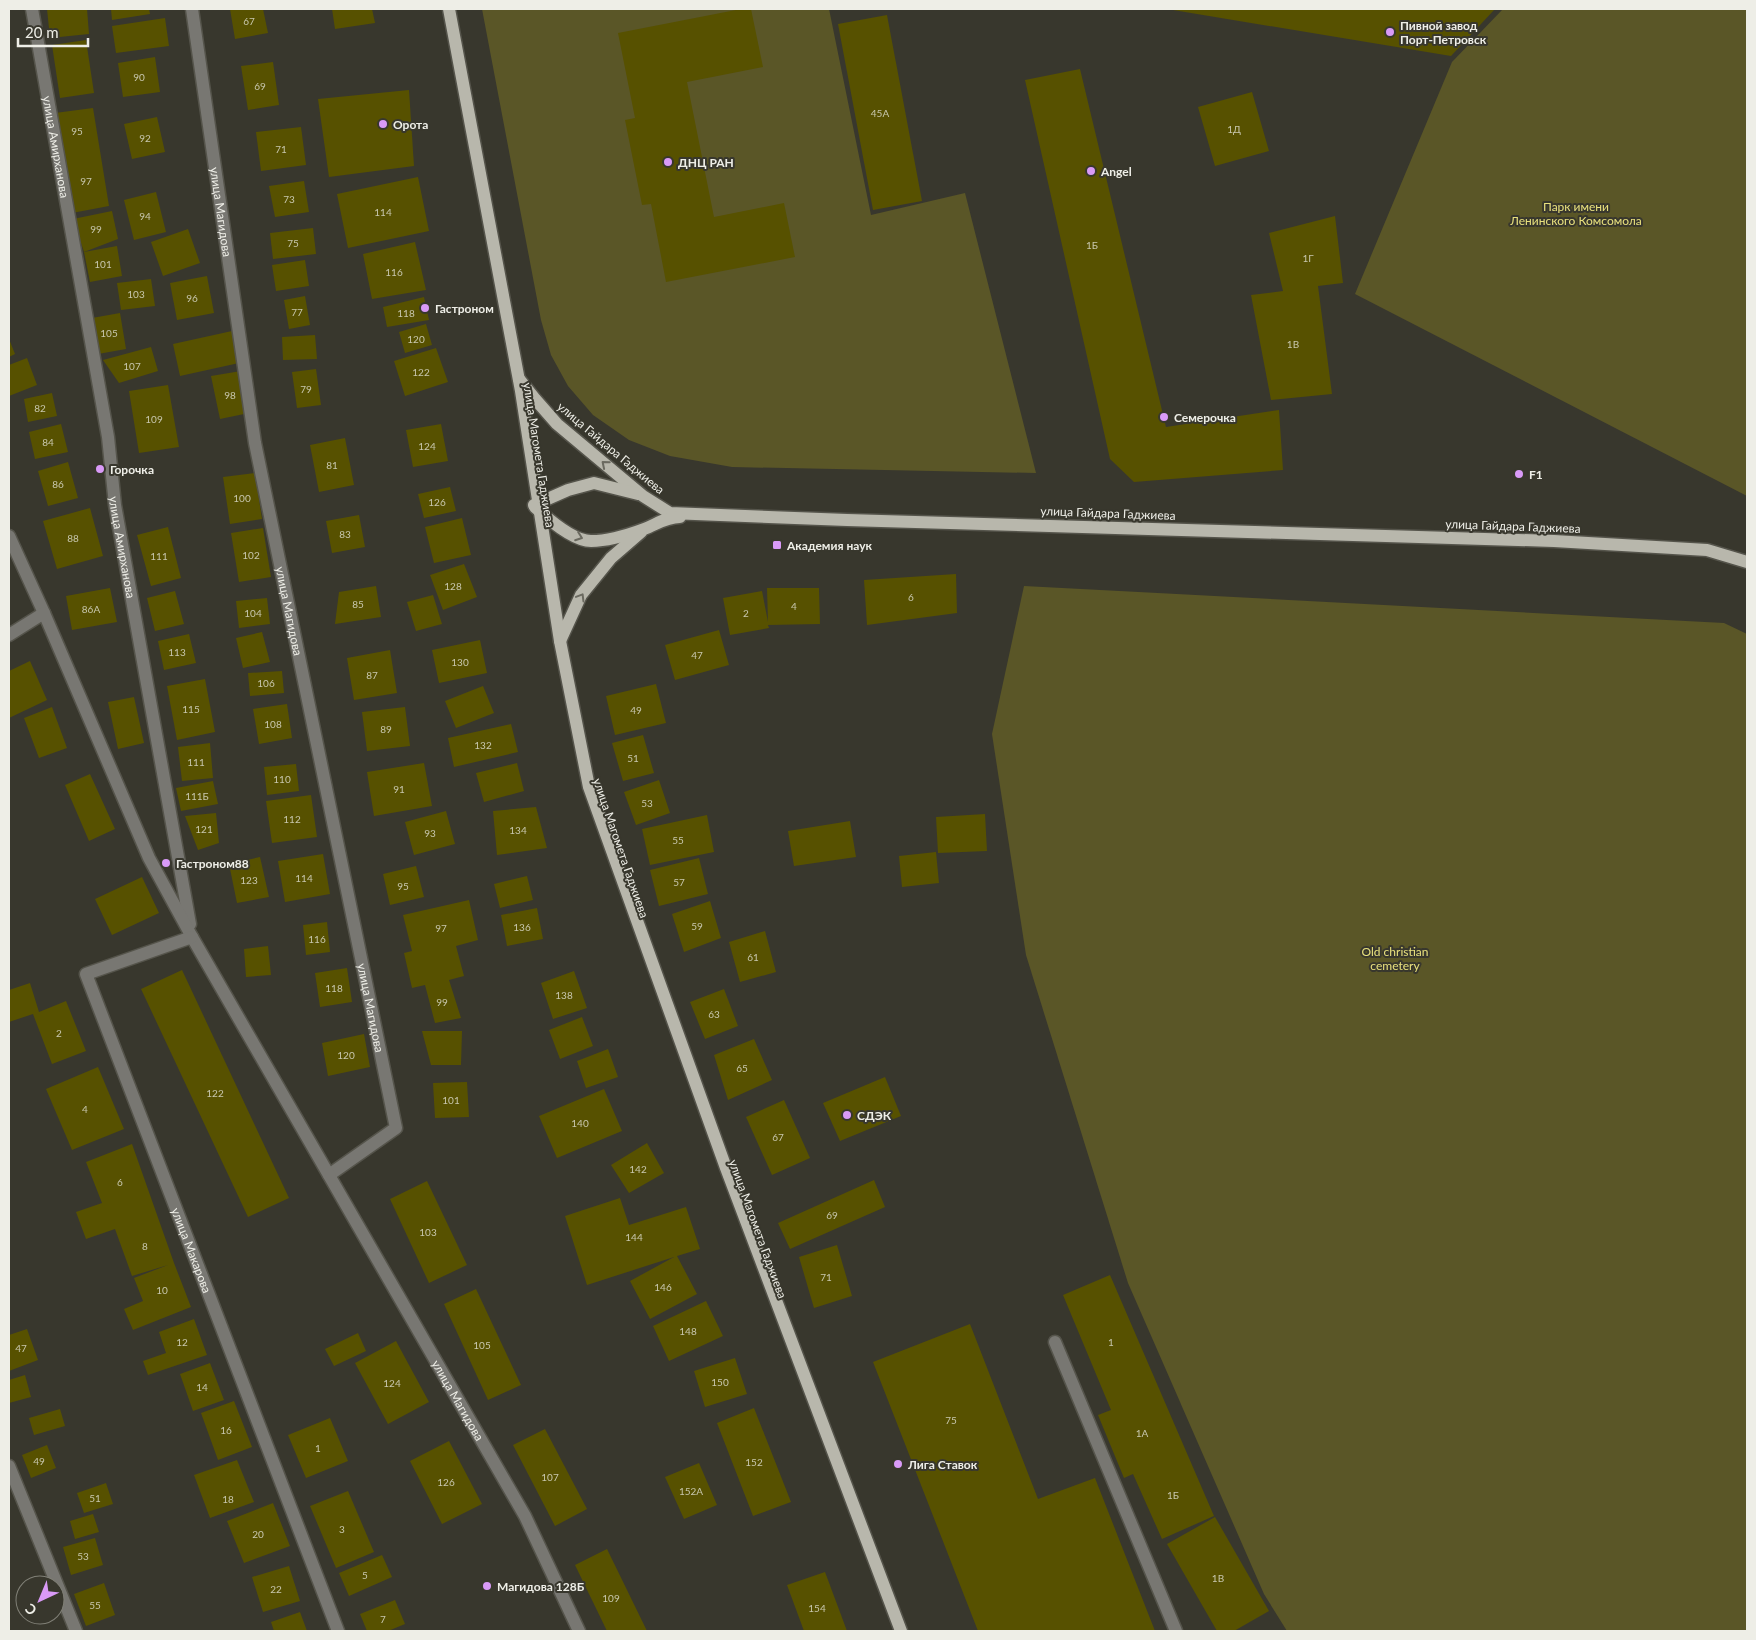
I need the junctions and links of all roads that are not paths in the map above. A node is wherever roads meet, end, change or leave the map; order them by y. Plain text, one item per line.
1 (32, 9) edge
2 (192, 9) edge
3 (445, 9) edge
4 (449, 9) edge
5 (518, 377) junction
6 (642, 496) junction
7 (537, 506) junction
8 (644, 529) junction
9 (9, 536) edge
10 (1747, 562) edge
11 (1747, 567) edge
12 (44, 613) junction
13 (9, 635) edge
14 (560, 640) junction
15 (192, 937) junction
16 (329, 1175) junction
17 (1055, 1342) dead end
18 (9, 1466) edge
19 (76, 1631) edge
20 (338, 1631) edge
21 (579, 1631) edge
22 (896, 1631) edge
23 (901, 1631) edge
24 (1176, 1631) edge

1 - 15 street, улица Амирханова
2 - 16 street, улица Магидова
3 - 7 main road, улица Магомета Гаджиева
4 - 5 main road, улица Магомета Гаджиева
6 -> 5 main road, улица Гайдара Гаджиева
5 - 7 main road, улица Магомета Гаджиева
6 - 7 main road
6 - 10 main road, улица Гайдара Гаджиева
7 -> 8 main road
7 - 14 main road, улица Магомета Гаджиева
7 - 22 main road, улица Магомета Гаджиева
8 - 11 main road, улица Гайдара Гаджиева
14 -> 8 main road
9 - 12 street, улица Магидова
12 - 13 street
12 - 15 street, улица Магидова
14 - 23 main road, улица Магомета Гаджиева
15 - 16 street, улица Магидова
15 - 20 street, улица Макарова
16 - 21 street, улица Магидова
17 - 24 street
18 - 19 street

